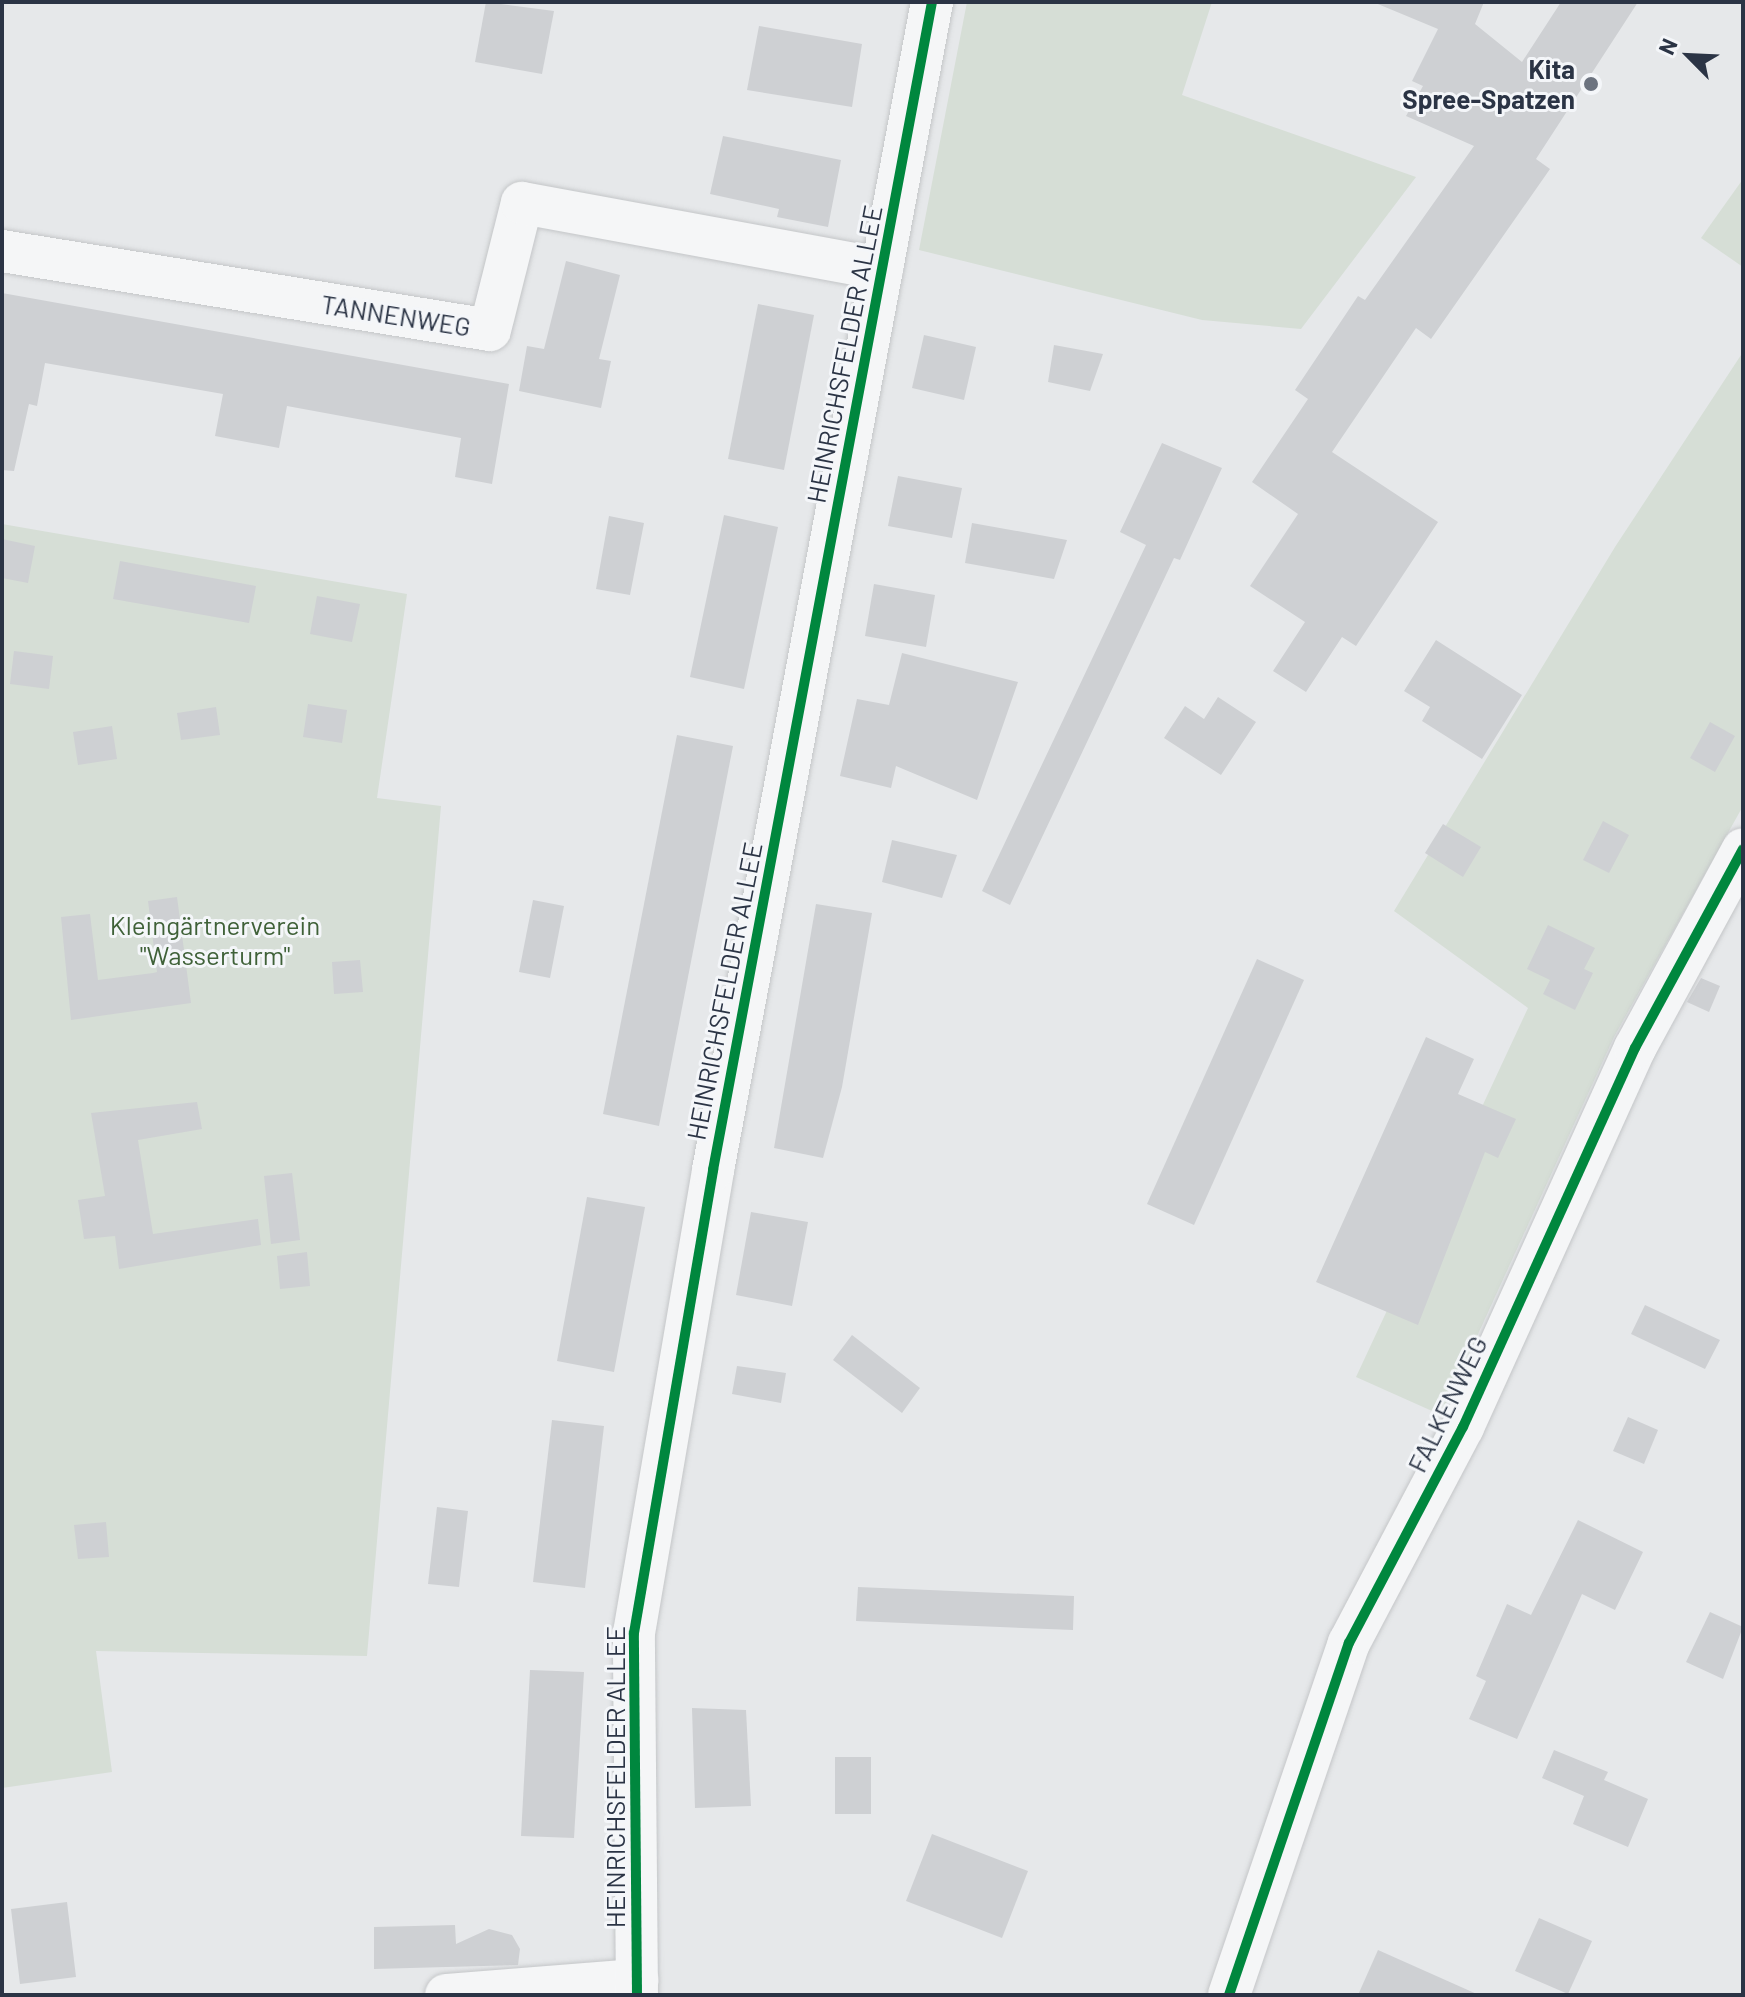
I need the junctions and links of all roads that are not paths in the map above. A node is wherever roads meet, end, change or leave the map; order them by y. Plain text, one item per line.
1 (932, 2) edge
2 (2, 251) edge
3 (882, 269) junction
4 (1743, 849) edge
5 (637, 1988) edge
6 (446, 1995) edge
7 (1229, 1995) edge

1 - 3 street, HEINRICHSFELDER ALLEE
2 - 3 street, TANNENWEG
3 - 5 street, HEINRICHSFELDER ALLEE
4 - 7 street, FALKENWEG
5 - 6 street

